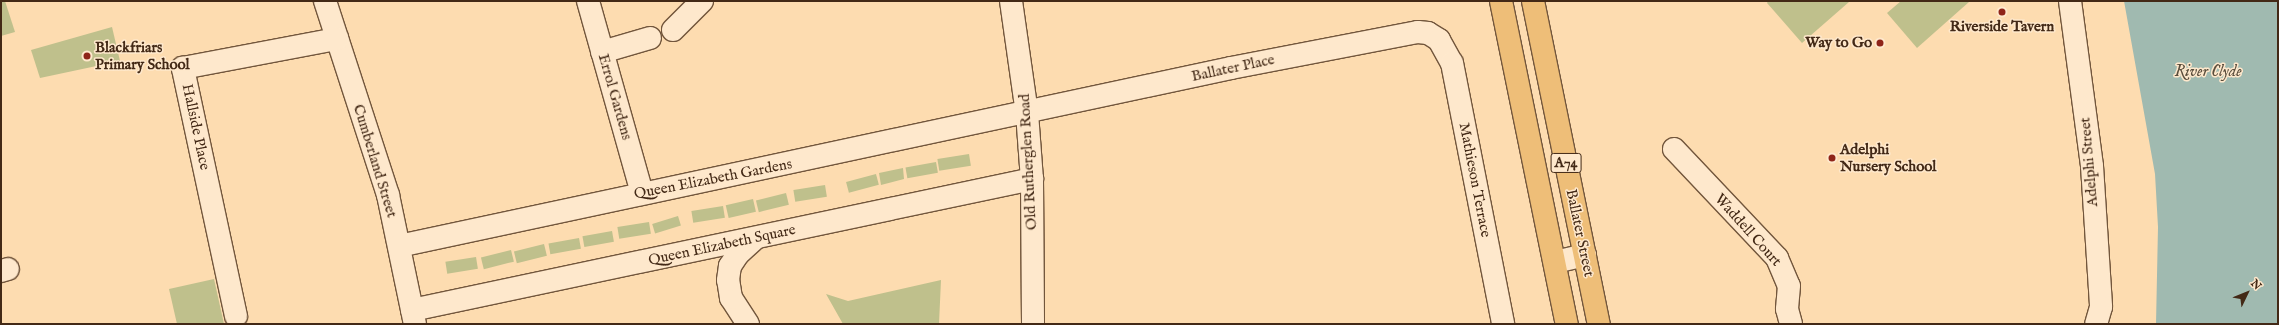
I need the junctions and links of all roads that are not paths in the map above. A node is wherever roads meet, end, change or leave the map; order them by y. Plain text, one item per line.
1 (325, 1) edge
2 (588, 1) edge
3 (702, 1) edge
4 (1011, 1) edge
5 (1501, 1) edge
6 (1533, 1) edge
7 (2070, 1) edge
8 (673, 30) dead end
9 (650, 38) dead end
10 (337, 39) junction
11 (1439, 40) joint
12 (602, 52) junction
13 (1027, 113) junction
14 (1674, 149) dead end
15 (1032, 179) junction
16 (642, 193) junction
17 (756, 238) junction
18 (399, 246) junction
19 (1585, 255) junction
20 (1555, 262) junction
21 (236, 316) dead end
22 (414, 317) edge
23 (748, 324) edge
24 (1034, 324) edge
25 (1503, 324) edge
26 (1567, 324) edge
27 (1599, 324) edge
28 (1791, 324) edge
29 (2096, 324) edge

1 - 10 street, Cumberland Street
2 - 12 street, Errol Gardens
3 - 8 street
4 - 13 street, Old Rutherglen Road
5 - 20 main road, Ballater Street / A74
6 - 19 main road, Ballater Street / A74
7 - 29 street, Adelphi Street
9 - 12 street
10 - 18 street, Cumberland Street
10 - 21 street, Hallside Place
11 - 13 street, Ballater Place
11 - 25 street, Mathieson Terrace
12 - 16 street, Errol Gardens
13 - 15 street, Old Rutherglen Road
13 - 16 street, Queen Elizabeth Gardens
14 - 28 street, Waddell Court
15 - 17 street, Queen Elizabeth Square
15 - 24 street, Old Rutherglen Road
16 - 18 street, Queen Elizabeth Gardens
17 - 22 street, Queen Elizabeth Square
17 - 23 street
18 - 22 street, Cumberland Street
19 - 20 street
19 - 27 main road, Ballater Street / A74
20 - 26 main road, Ballater Street / A74

